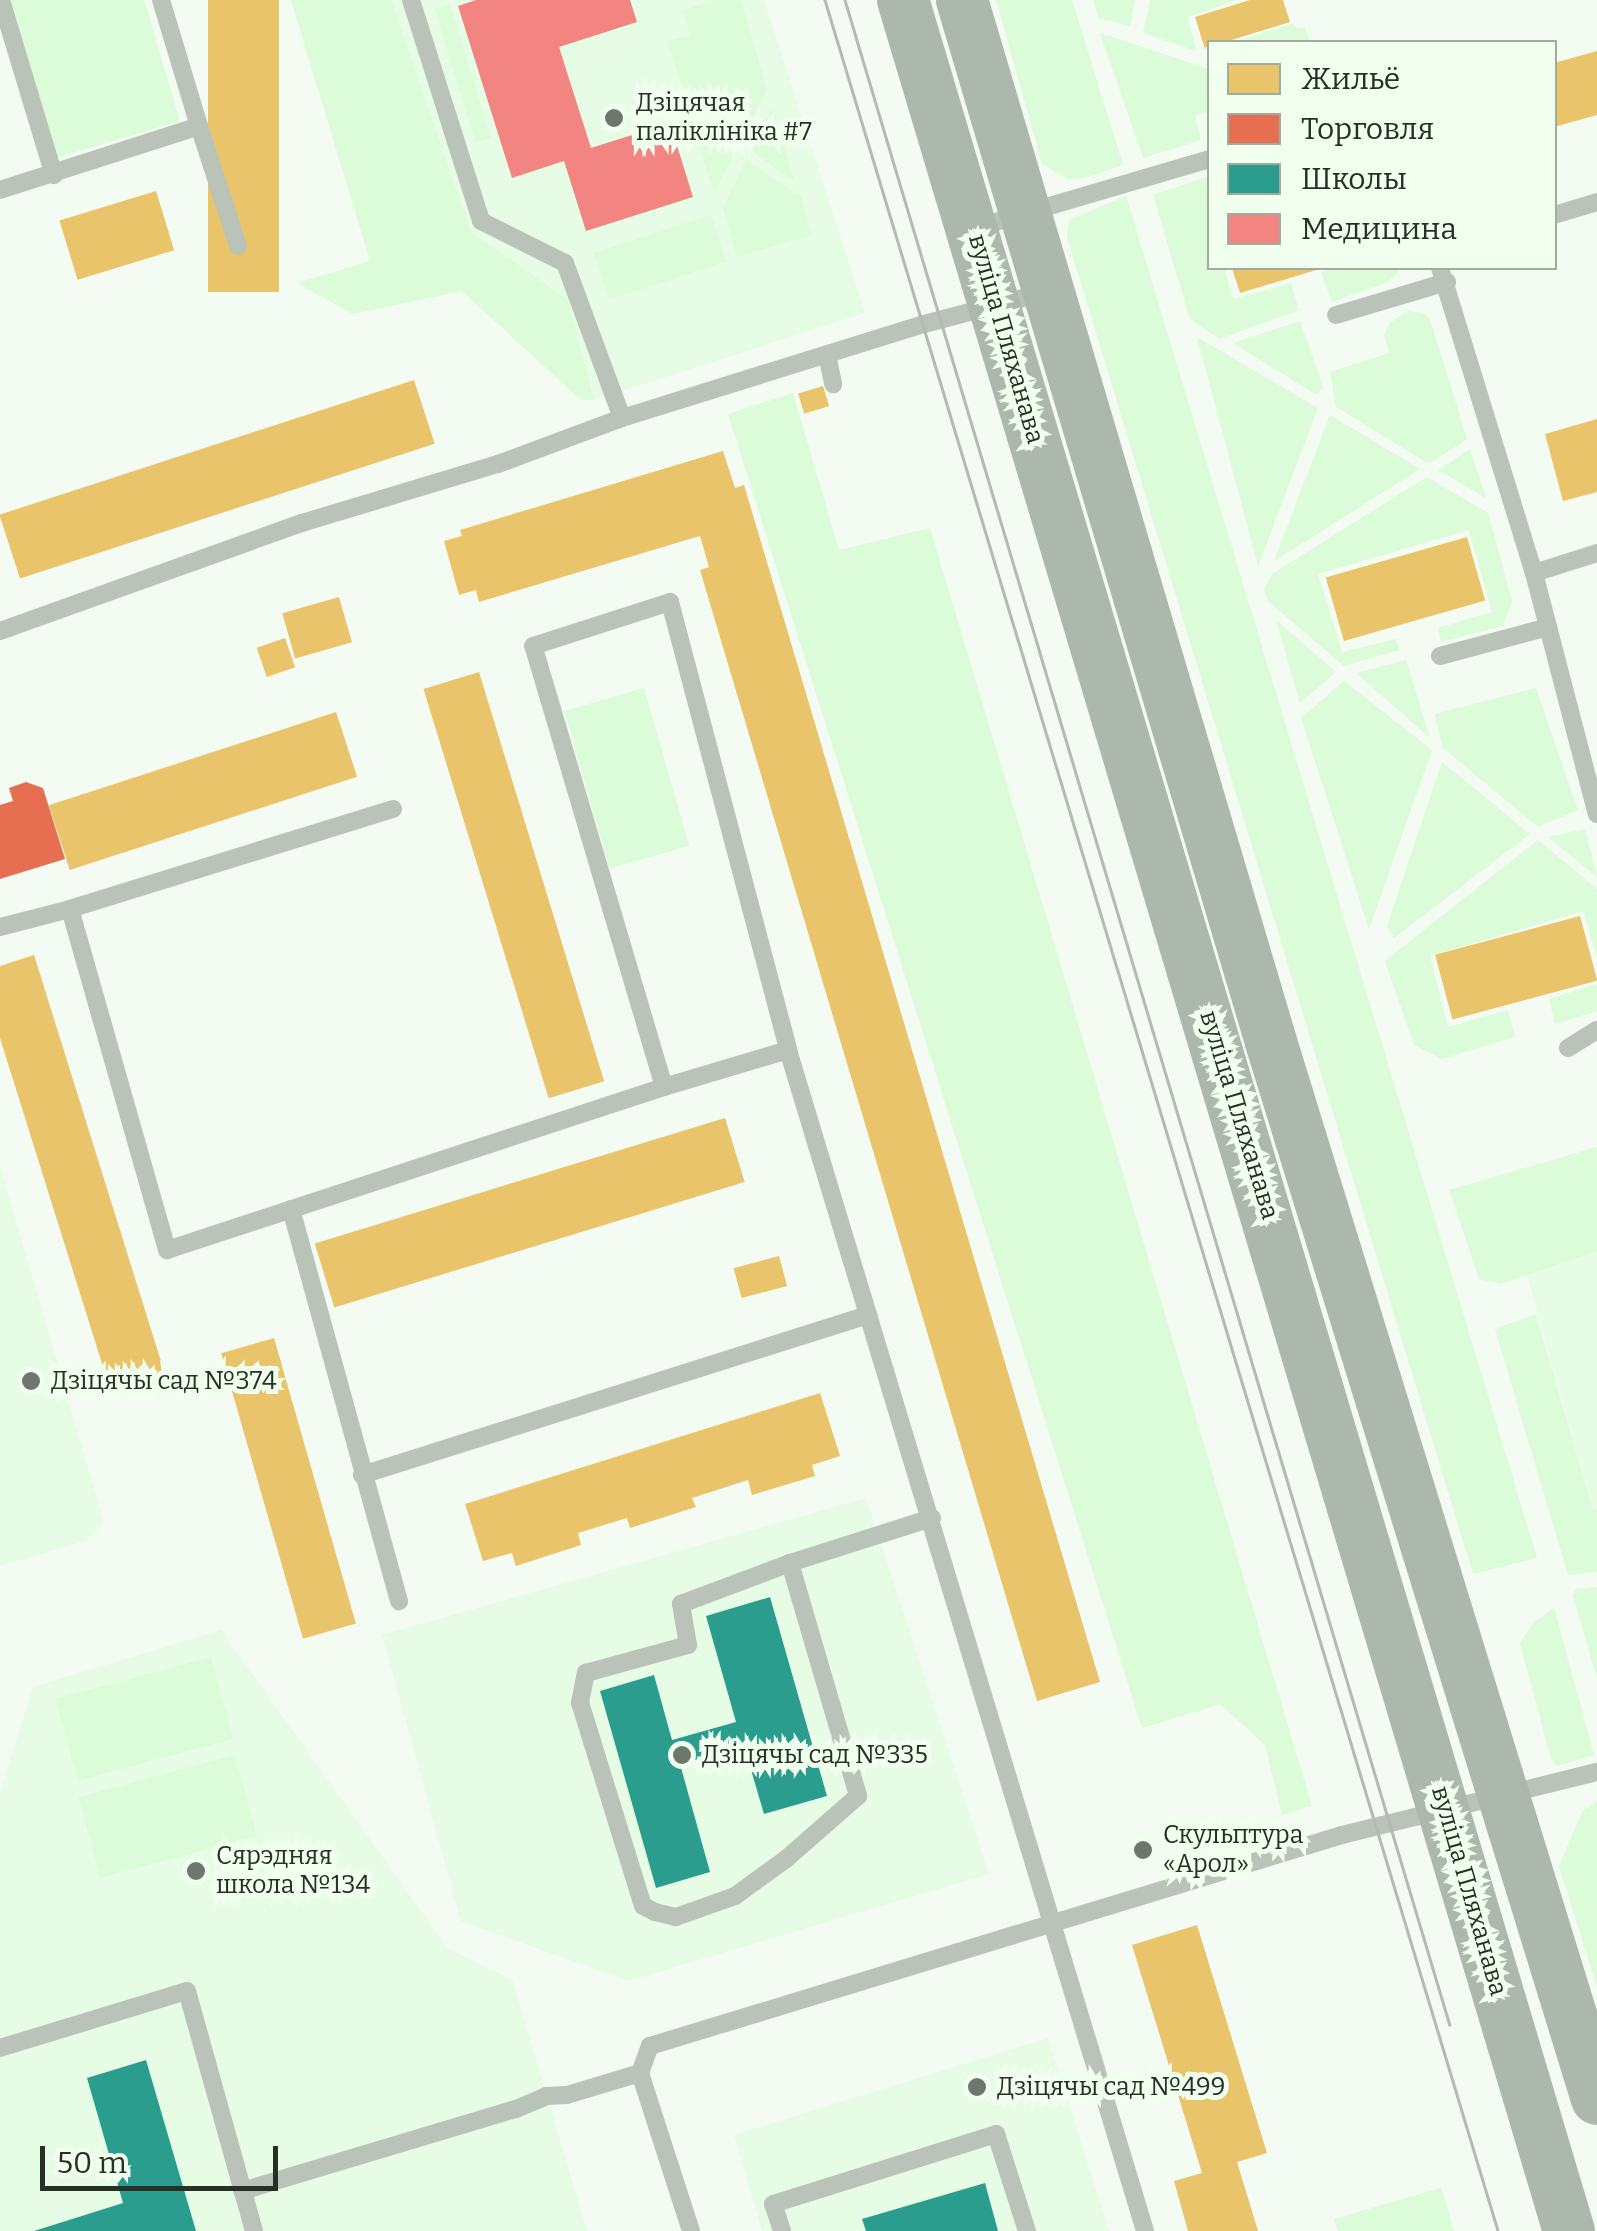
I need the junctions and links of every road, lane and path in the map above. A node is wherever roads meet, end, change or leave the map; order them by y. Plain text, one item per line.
1 (1, 0) edge
2 (161, 0) edge
3 (411, 0) edge
4 (904, 0) edge
5 (962, 0) edge
6 (199, 126) junction
7 (1207, 159) edge
8 (54, 175) junction
9 (0, 190) edge
10 (1597, 202) edge
11 (1027, 214) junction
12 (1557, 214) edge
13 (974, 228) junction
14 (238, 246) dead end
15 (1444, 275) edge
16 (1049, 292) junction
17 (996, 306) junction
18 (1336, 315) dead end
19 (827, 355) junction
20 (833, 384) dead end
21 (622, 418) junction
22 (1597, 554) edge
23 (1534, 573) junction
24 (1548, 627) junction
25 (0, 631) edge
26 (1440, 656) dead end
27 (393, 809) dead end
28 (1597, 814) edge
29 (70, 909) junction
30 (0, 927) edge
31 (1597, 1030) edge
32 (1271, 1042) junction
33 (1568, 1048) dead end
34 (788, 1050) junction
35 (1222, 1058) junction
36 (664, 1087) junction
37 (291, 1210) junction
38 (868, 1315) junction
39 (362, 1474) junction
40 (932, 1518) junction
41 (790, 1563) junction
42 (399, 1600) dead end
43 (1597, 1772) edge
44 (1507, 1795) junction
45 (1446, 1810) junction
46 (1052, 1924) junction
47 (0, 2048) edge
48 (640, 2073) junction
49 (1597, 2099) edge
50 (242, 2191) junction
51 (254, 2231) edge
52 (691, 2231) edge
53 (782, 2231) edge
54 (1027, 2231) edge
55 (1145, 2231) edge
56 (1569, 2231) edge

1 - 8 lane
2 - 6 lane
3 - 21 lane
4 - 13 main road, вуліца Пляханава
5 - 11 main road, вуліца Пляханава
6 - 8 lane
6 - 14 lane
7 - 11 lane
8 - 9 lane
10 - 12 lane
11 - 13 lane
11 - 16 main road, вуліца Пляханава
13 - 17 main road, вуліца Пляханава
15 - 18 lane
15 - 23 lane
16 - 17 lane
16 - 32 main road, вуліца Пляханава
17 - 19 lane
17 - 35 main road, вуліца Пляханава
19 - 20 lane
19 - 21 lane
21 - 25 lane
22 - 23 lane
23 - 24 lane
24 - 26 lane
24 - 28 lane
27 - 29 lane
29 - 30 lane
29 - 37 lane
31 - 33 lane
32 - 35 main road
32 - 44 main road, вуліца Пляханава
34 - 36 lane
34 - 36 lane
34 - 38 lane
35 - 45 main road, вуліца Пляханава
36 - 37 lane
37 - 39 lane
38 - 39 lane
38 - 40 lane
39 - 42 lane
40 - 41 lane
40 - 46 lane
41 - 41 lane
43 - 44 lane
44 - 45 lane
44 - 49 main road, вуліца Пляханава
45 - 46 lane
45 - 56 main road, вуліца Пляханава
46 - 48 lane
46 - 55 lane
47 - 50 lane
48 - 50 lane
48 - 52 lane
50 - 51 lane
53 - 54 lane

